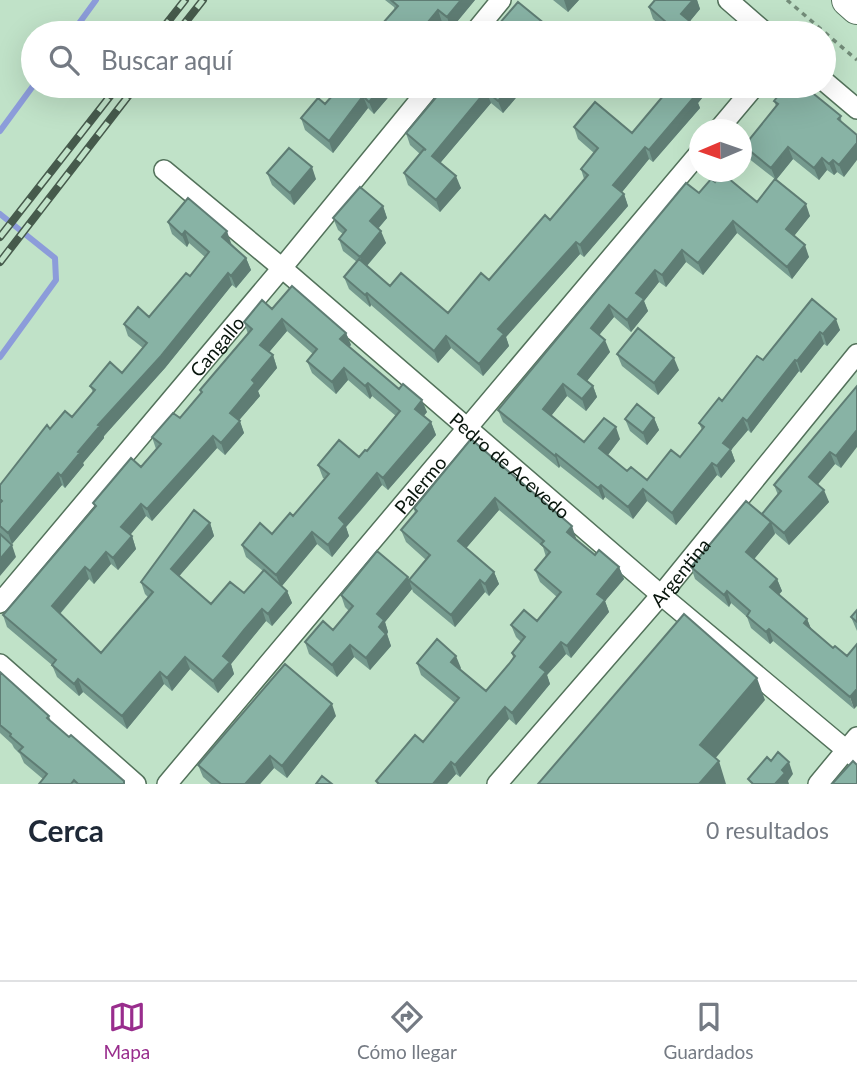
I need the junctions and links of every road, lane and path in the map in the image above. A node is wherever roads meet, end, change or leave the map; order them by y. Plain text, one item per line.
1 (501, 0) edge
2 (728, 0) edge
3 (787, 0) edge
4 (848, 0) edge
5 (857, 8) edge
6 (484, 21) edge
7 (752, 21) edge
8 (812, 21) edge
9 (836, 42) edge
10 (857, 60) edge
11 (836, 91) edge
12 (421, 98) edge
13 (745, 98) edge
14 (857, 109) edge
15 (727, 119) edge
16 (689, 164) edge
17 (164, 170) dead end
18 (282, 268) junction
19 (857, 354) edge
20 (468, 429) junction
21 (661, 595) junction
22 (0, 603) edge
23 (0, 664) edge
24 (853, 749) edge
25 (136, 784) edge
26 (166, 784) edge
27 (496, 784) edge
28 (818, 784) edge

1 - 6 street
2 - 7 street
3 - 8 path
4 - 5 main road
9 - 10 path
11 - 14 street
12 - 18 street, Cangallo
13 - 15 street
16 - 20 street, Palermo
17 - 18 street, Pedro de Acevedo
18 - 20 street, Pedro de Acevedo
18 - 22 street, Cangallo
19 - 21 street, Argentina
20 - 21 street, Pedro de Acevedo
20 - 26 street, Palermo
21 - 24 street, Pedro de Acevedo
21 - 27 street, Argentina
23 - 25 street
24 - 28 street

